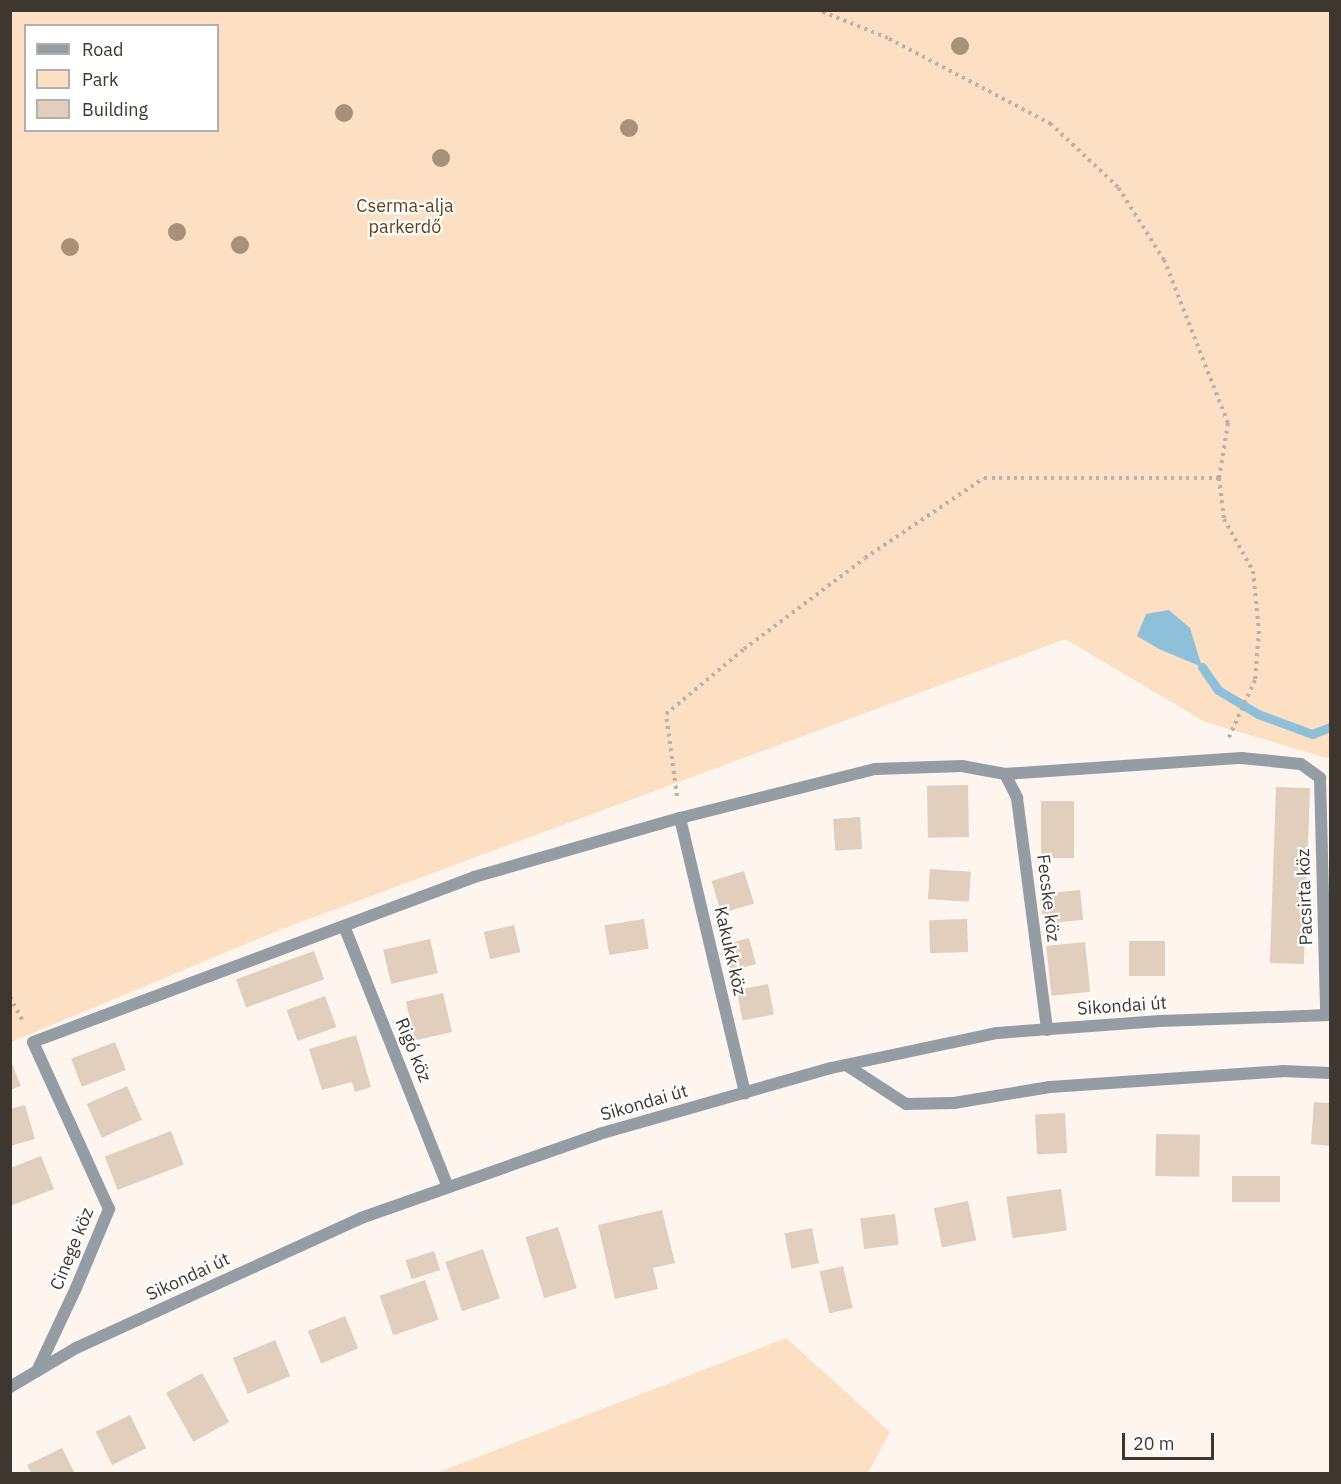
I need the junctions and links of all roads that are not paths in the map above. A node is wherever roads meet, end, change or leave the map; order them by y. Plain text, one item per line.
1 (1005, 774) junction
2 (680, 818) junction
3 (344, 926) junction
4 (1328, 1015) edge
5 (1047, 1030) junction
6 (846, 1065) junction
7 (1330, 1073) edge
8 (745, 1093) junction
9 (448, 1187) junction
10 (37, 1371) junction
11 (10, 1387) edge

1 - 2 street
1 - 4 street, Pacsirta köz
1 - 5 street, Fecske köz
2 - 3 street
2 - 8 street, Kakukk köz
3 - 9 street, Rigó köz
3 - 10 street, Cinege köz
4 - 5 street, Sikondai út
5 - 6 street, Sikondai út
6 - 7 street
6 - 8 street, Sikondai út
8 - 9 street, Sikondai út
9 - 10 street, Sikondai út
10 - 11 street, Sikondai út

